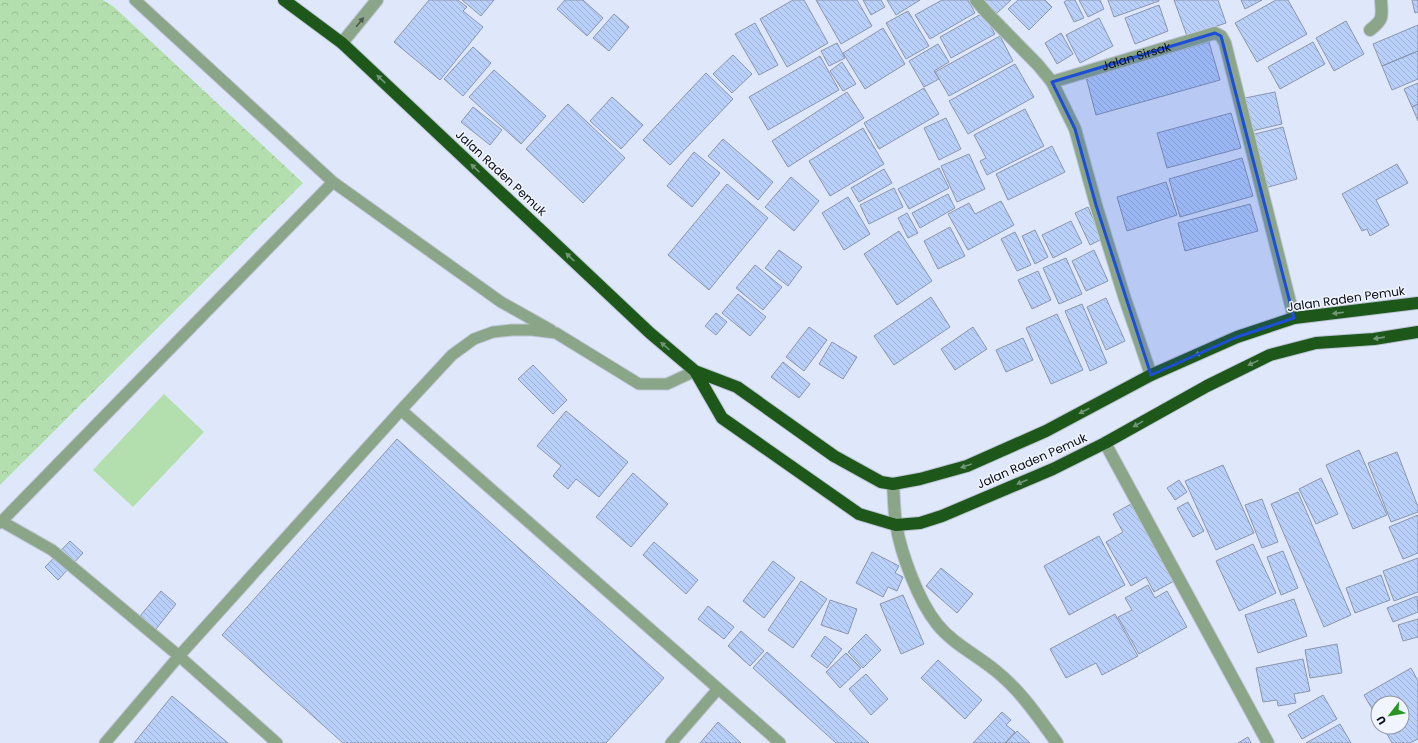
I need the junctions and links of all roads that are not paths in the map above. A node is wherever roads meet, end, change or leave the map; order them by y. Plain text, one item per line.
1 (136, 0) edge
2 (284, 0) edge
3 (378, 0) edge
4 (976, 0) edge
5 (1381, 0) edge
6 (1370, 30) dead end
7 (342, 43) junction
8 (1052, 82) junction
9 (333, 182) junction
10 (1418, 303) edge
11 (1294, 318) junction
12 (1418, 332) edge
13 (556, 333) junction
14 (695, 371) junction
15 (1151, 375) junction
16 (401, 410) junction
17 (1105, 443) junction
18 (893, 484) junction
19 (1, 522) edge
20 (896, 524) junction
21 (179, 656) junction
22 (718, 690) junction
23 (105, 743) edge
24 (277, 743) edge
25 (671, 743) edge
26 (780, 743) edge
27 (1057, 743) edge
28 (1268, 743) edge

1 - 9 lane
2 - 7 highway, Jalan Raden Pemuk
7 -> 3 street
4 - 8 street
5 - 6 street
14 -> 7 highway, Jalan Raden Pemuk
8 - 11 street, Jalan Sirsak
8 - 15 street
9 - 13 lane
9 - 19 lane
10 -> 11 highway, Jalan Raden Pemuk
11 -> 15 highway, Jalan Raden Pemuk
12 -> 17 highway, Jalan Raden Pemuk
13 - 14 lane
13 - 16 lane
14 - 18 highway, Jalan Raden Pemuk
14 - 20 highway, Jalan Raden Pemuk
15 -> 18 highway, Jalan Raden Pemuk
16 - 21 lane
16 - 22 lane
17 -> 20 highway, Jalan Raden Pemuk
17 - 28 street
18 - 20 street
19 - 21 lane
20 - 27 street
21 - 23 lane
21 - 24 lane
22 - 25 lane
22 - 26 lane

